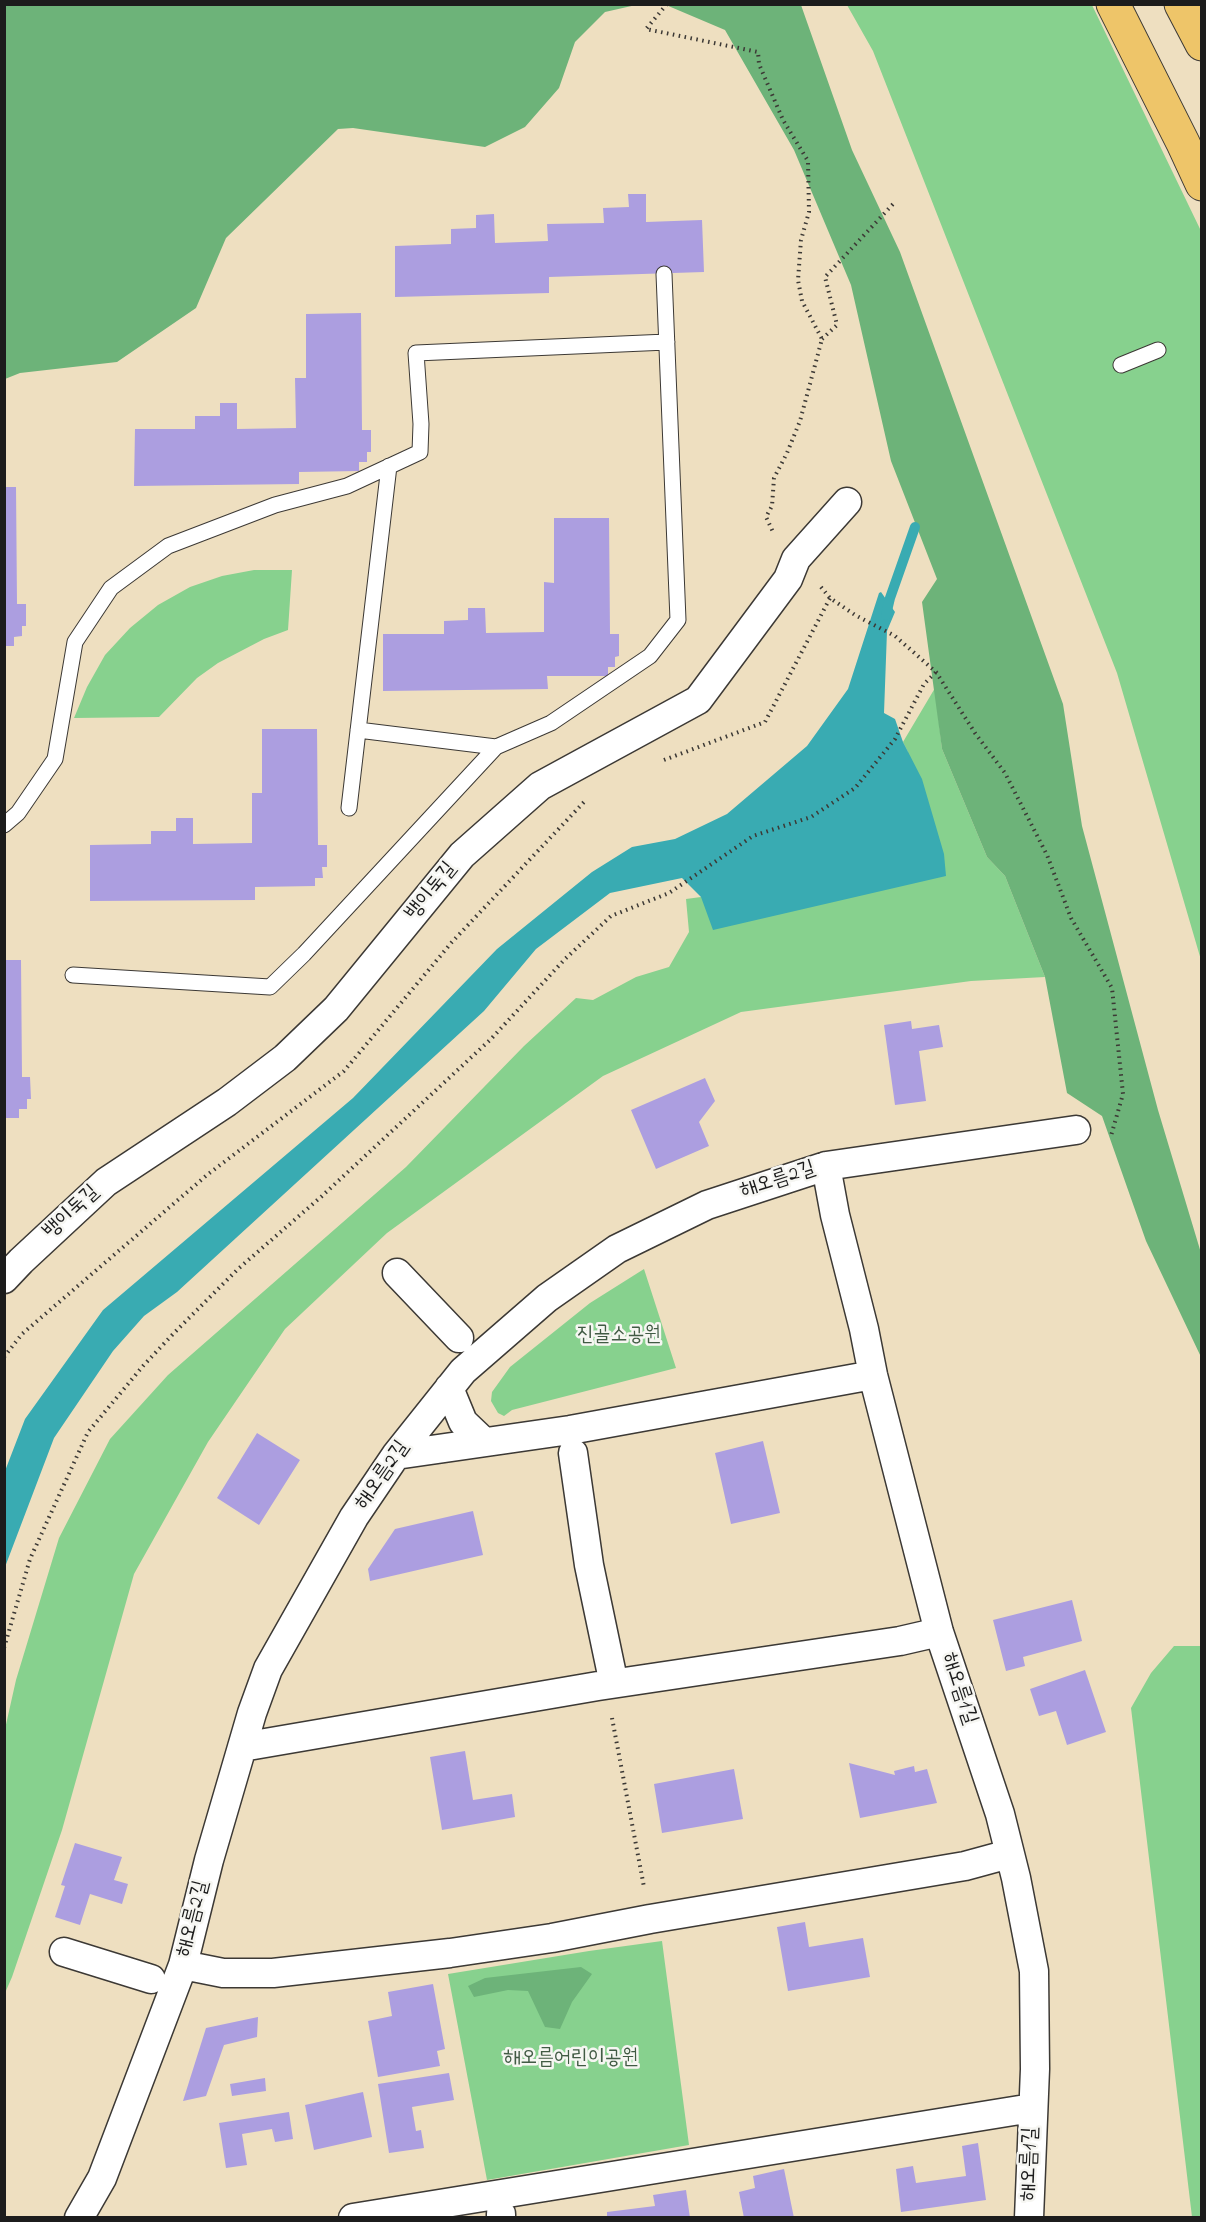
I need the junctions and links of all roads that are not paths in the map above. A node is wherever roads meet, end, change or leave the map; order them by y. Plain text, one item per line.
1 (1113, 4) edge
2 (1181, 4) edge
3 (1202, 44) edge
4 (1202, 184) edge
5 (664, 274) dead end
6 (667, 342) junction
7 (1158, 350) dead end
8 (1121, 365) dead end
9 (389, 466) junction
10 (847, 502) dead end
11 (358, 730) junction
12 (496, 747) junction
13 (350, 808) dead end
14 (4, 825) edge
15 (73, 975) dead end
16 (1076, 1130) dead end
17 (826, 1166) junction
18 (397, 1273) dead end
19 (4, 1279) edge
20 (459, 1338) dead end
21 (873, 1375) junction
22 (449, 1388) junction
23 (483, 1442) junction
24 (573, 1453) dead end
25 (396, 1455) junction
26 (939, 1632) junction
27 (611, 1670) dead end
28 (242, 1747) junction
29 (1009, 1854) junction
30 (64, 1952) dead end
31 (183, 1965) junction
32 (151, 1979) dead end
33 (1032, 2108) junction
34 (79, 2217) edge
35 (353, 2217) edge
36 (1029, 2217) edge

1 - 4 highway
2 - 3 highway
5 - 6 lane
6 - 9 lane
6 - 12 lane
7 - 8 lane
9 - 11 lane
9 - 14 lane
10 - 19 street, 뱅이둑길
11 - 12 lane
11 - 13 lane
12 - 15 lane
16 - 17 street, 해오름2길
17 - 21 street, 해오름1길
17 - 22 street, 해오름2길
18 - 20 street
21 - 23 street
21 - 26 street, 해오름1길
22 - 23 street
22 - 25 street, 해오름2길
23 - 25 street
24 - 27 street
25 - 28 street, 해오름2길
26 - 28 street
26 - 29 street, 해오름1길
28 - 31 street, 해오름2길
29 - 31 street
29 - 33 street, 해오름1길
30 - 32 street
31 - 34 street, 해오름2길
33 - 35 street
33 - 36 street, 해오름1길

